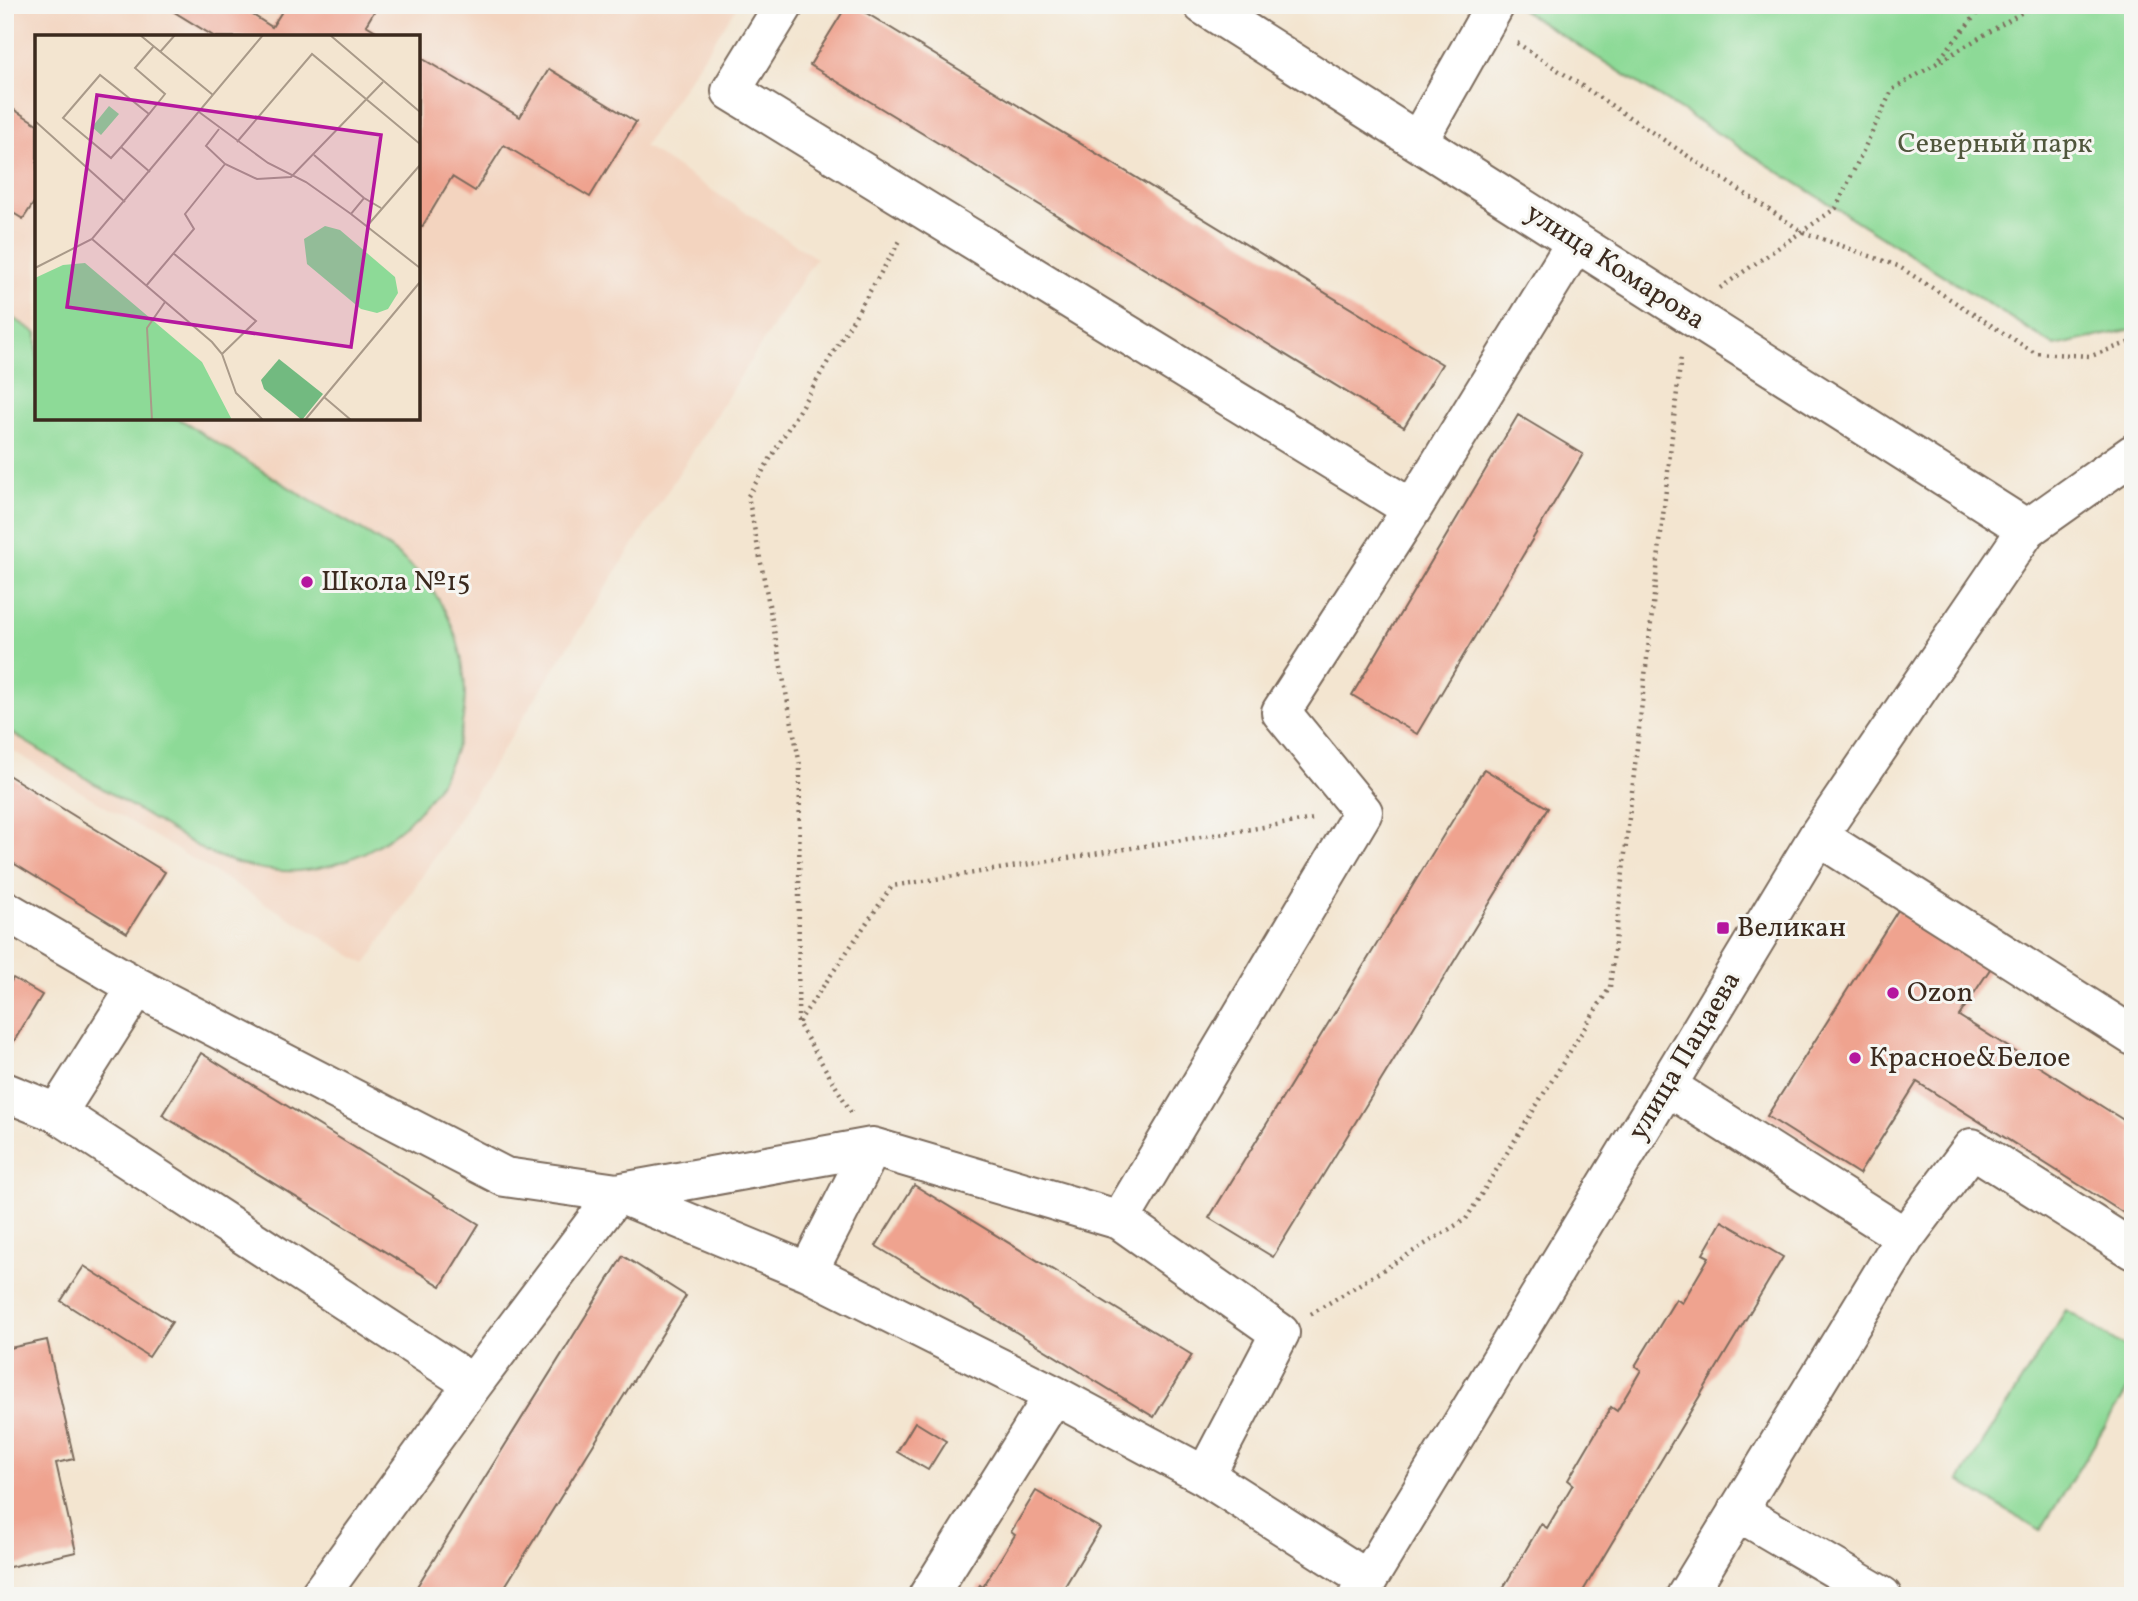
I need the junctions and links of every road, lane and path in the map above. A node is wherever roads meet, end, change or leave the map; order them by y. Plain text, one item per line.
1 (784, 5) edge
2 (1203, 5) edge
3 (1984, 5) edge
4 (2034, 5) edge
5 (1490, 14) edge
6 (1936, 63) junction
7 (1418, 141) junction
8 (920, 208) junction
9 (1803, 232) junction
10 (1576, 242) junction
11 (1686, 312) junction
12 (2133, 341) edge
13 (2133, 454) edge
14 (1412, 509) junction
15 (2027, 529) junction
16 (1363, 812) junction
17 (1818, 836) junction
18 (7, 916) edge
19 (137, 987) junction
20 (798, 1024) junction
21 (2133, 1035) edge
22 (1667, 1086) junction
23 (5, 1092) edge
24 (57, 1113) junction
25 (872, 1147) junction
26 (617, 1194) junction
27 (1119, 1220) junction
28 (1905, 1237) junction
29 (2133, 1250) edge
30 (808, 1272) junction
31 (1280, 1333) junction
32 (473, 1384) junction
33 (1054, 1395) junction
34 (1205, 1476) junction
35 (1737, 1511) junction
36 (1363, 1588) edge
37 (319, 1596) edge
38 (928, 1596) edge
39 (1685, 1596) edge
40 (1882, 1596) edge

1 - 8 street
2 - 7 street, улица Комарова
3 - 6 path
4 - 6 path
5 - 7 street
5 - 9 path
6 - 9 path
7 - 10 street, улица Комарова
8 - 14 street
8 - 20 path
9 - 11 path
9 - 12 path
10 - 11 street, улица Комарова
10 - 14 street
11 - 15 street, улица Комарова
11 - 31 path
13 - 15 street, улица Пацаева
14 - 16 street
15 - 17 street, улица Пацаева
16 - 20 path
16 - 27 street
17 - 21 street
17 - 22 street, улица Пацаева
18 - 19 street
19 - 24 street
19 - 26 street
20 - 25 path
22 - 28 street
22 - 36 street, улица Пацаева
23 - 24 street
24 - 32 street
25 - 26 street
25 - 27 street
25 - 30 street
26 - 30 street
26 - 32 street
27 - 31 street
28 - 29 street
28 - 35 street
30 - 33 street
31 - 34 street
32 - 37 street
33 - 34 street
33 - 38 street
34 - 36 street
35 - 39 street
35 - 40 street

